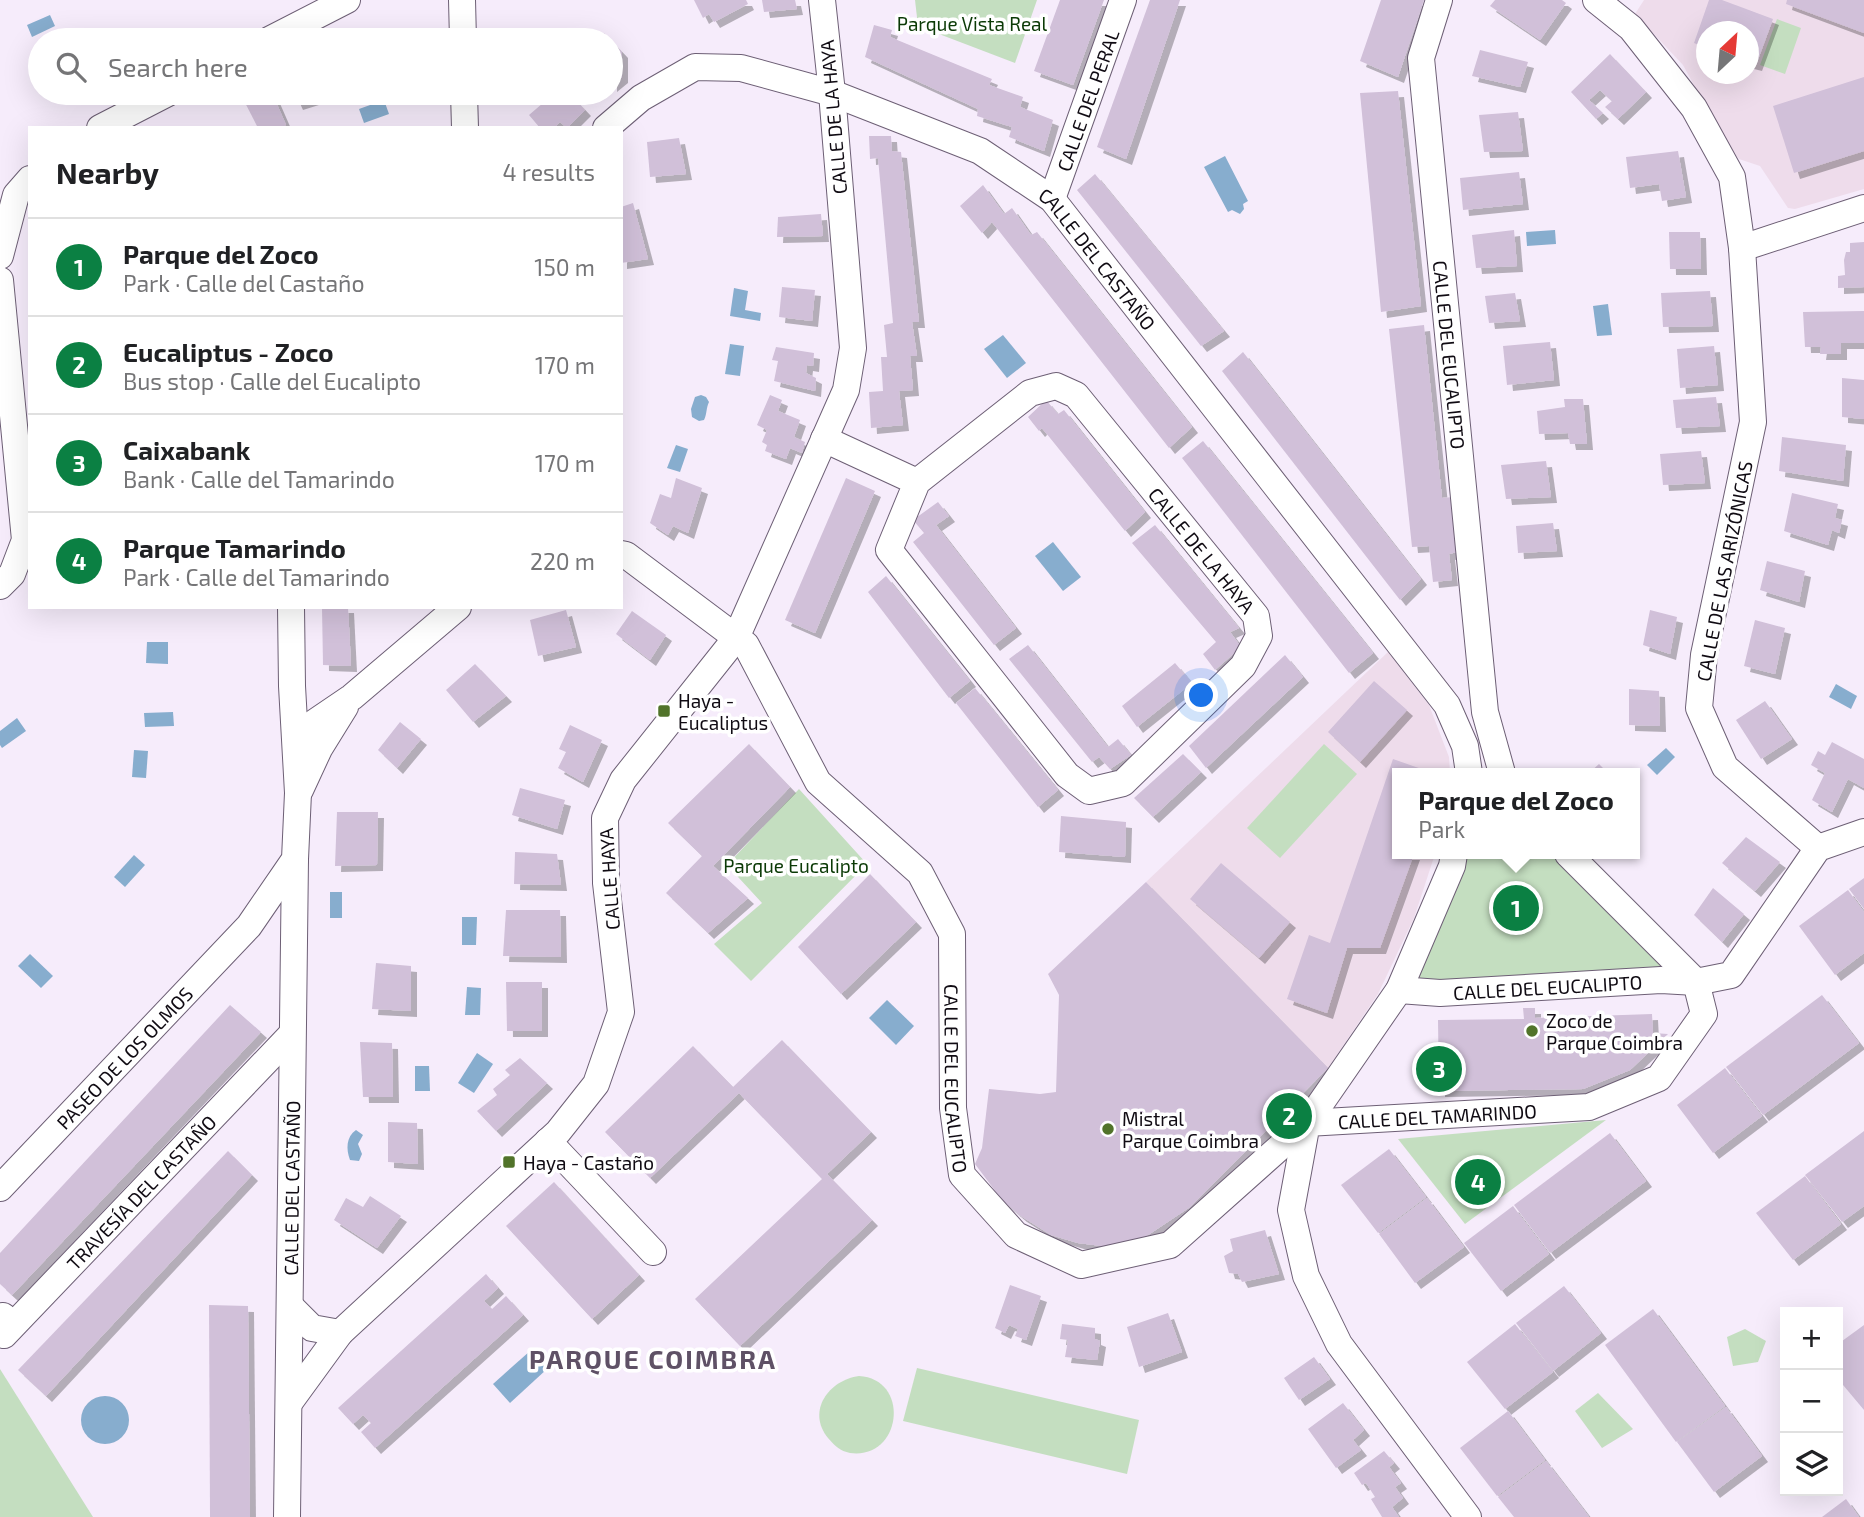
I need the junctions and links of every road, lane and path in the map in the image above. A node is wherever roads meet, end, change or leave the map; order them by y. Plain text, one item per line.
1 (347, 0) edge
2 (462, 0) edge
3 (822, 0) edge
4 (1123, 0) edge
5 (1439, 0) edge
6 (1596, 0) edge
7 (292, 28) edge
8 (463, 28) edge
9 (832, 93) junction
10 (145, 105) edge
11 (465, 105) edge
12 (104, 126) edge
13 (466, 126) edge
14 (608, 126) edge
15 (28, 182) edge
16 (1052, 199) junction
17 (1864, 208) edge
18 (1742, 248) junction
19 (0, 256) edge
20 (0, 280) edge
21 (824, 439) junction
22 (917, 482) junction
23 (623, 554) edge
24 (0, 586) edge
25 (291, 609) edge
26 (456, 609) edge
27 (736, 638) junction
28 (292, 687) junction
29 (352, 697) junction
30 (1484, 702) junction
31 (1447, 705) junction
32 (296, 736) junction
33 (1470, 768) edge
34 (1472, 768) edge
35 (1501, 768) edge
36 (298, 793) junction
37 (1864, 832) edge
38 (1818, 848) junction
39 (295, 859) junction
40 (1453, 859) edge
41 (1573, 859) edge
42 (249, 926) junction
43 (293, 940) junction
44 (1696, 982) junction
45 (1399, 990) junction
46 (292, 1034) junction
47 (1307, 1123) junction
48 (548, 1141) junction
49 (0, 1188) edge
50 (653, 1252) dead end
51 (290, 1306) junction
52 (3, 1316) dead end
53 (340, 1332) junction
54 (289, 1403) junction
55 (287, 1517) edge
56 (1468, 1517) edge

1 - 7 street
2 - 8 street
3 - 9 street, CALLE DE LA HAYA
4 - 16 street, CALLE DEL PERAL
5 - 30 street, CALLE DEL EUCALIPTO
6 - 18 street, CALLE DE LAS ARIZÓNICAS
9 - 14 street, CALLE DEL CASTAÑO
9 - 16 street, CALLE DEL CASTAÑO
9 - 21 street, CALLE DE LA HAYA
10 - 12 street
11 - 13 street
15 - 19 street
16 - 31 street, CALLE DEL CASTAÑO
17 - 18 street
18 - 38 street, CALLE DE LAS ARIZÓNICAS
20 - 24 street
21 - 22 street
21 - 27 street, CALLE DE LA HAYA
22 - 22 street, CALLE DE LA HAYA
23 - 27 street, CALLE DEL EUCALIPTO
25 - 28 street
26 - 29 street
27 - 47 street, CALLE DEL EUCALIPTO
27 - 48 street, CALLE HAYA
28 - 29 street
28 - 32 street
29 - 32 street
29 - 36 street
30 - 31 street
30 - 34 street
30 - 35 street
31 - 33 street, CALLE DEL CASTAÑO
32 - 36 street
36 - 39 street
37 - 38 street
38 - 44 street
39 - 42 street, PASEO DE LOS OLMOS
39 - 43 street, CALLE DEL CASTAÑO
40 - 45 street, CALLE DEL EUCALIPTO
41 - 44 street
42 - 43 street
42 - 49 street, PASEO DE LOS OLMOS
43 - 46 street, CALLE DEL CASTAÑO
44 - 45 street, CALLE DEL EUCALIPTO
44 - 47 street, CALLE DEL TAMARINDO
45 - 47 street, CALLE DEL EUCALIPTO
46 - 51 street, CALLE DEL CASTAÑO
46 - 52 street, TRAVESÍA DEL CASTAÑO
47 - 56 street
48 - 50 street
48 - 53 street, CALLE HAYA
51 - 53 street
51 - 54 street, CALLE DEL CASTAÑO
53 - 54 street, CALLE HAYA
54 - 55 street, CALLE DEL CASTAÑO

